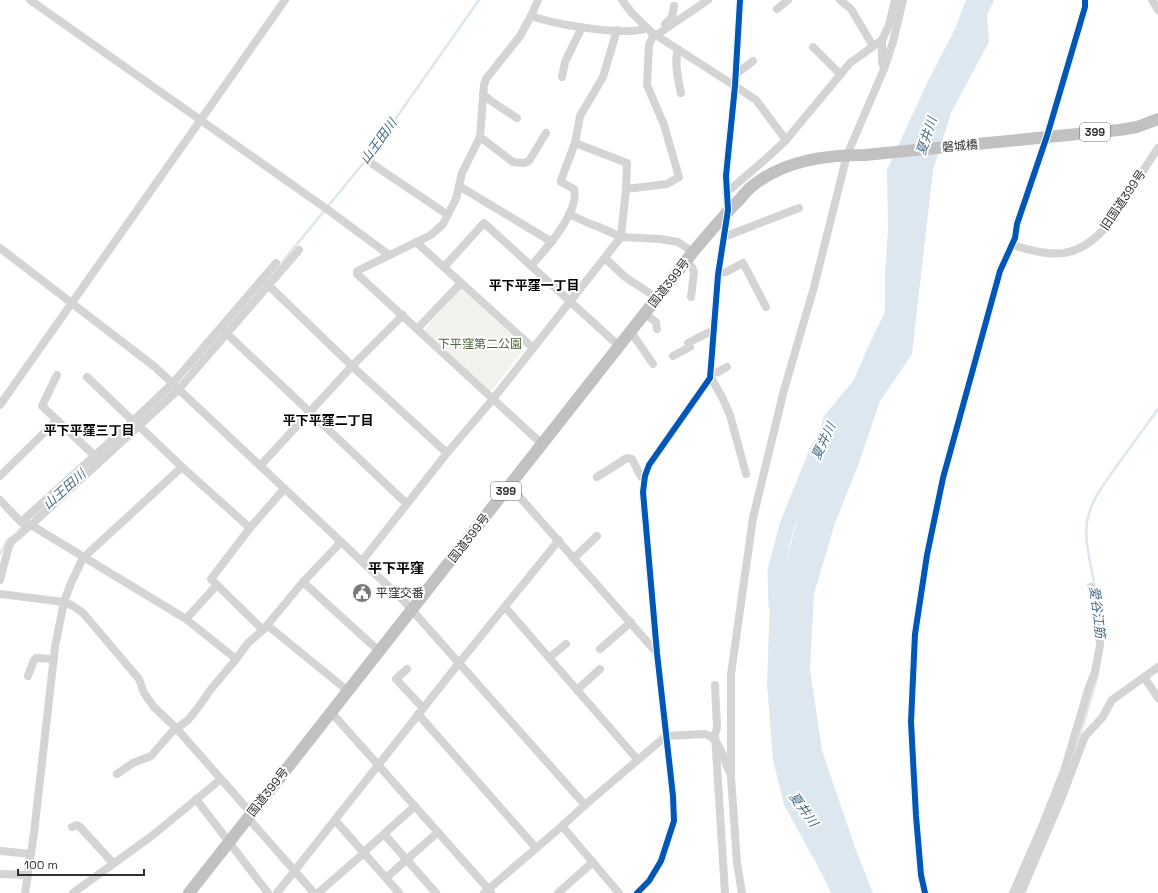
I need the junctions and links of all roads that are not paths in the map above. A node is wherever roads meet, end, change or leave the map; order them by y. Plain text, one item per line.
1 (30, 0) edge
2 (284, 0) edge
3 (538, 0) edge
4 (622, 0) edge
5 (708, 0) edge
6 (740, 0) edge
7 (790, 0) edge
8 (840, 0) edge
9 (895, 0) edge
10 (903, 0) edge
11 (1086, 0) edge
12 (1152, 0) edge
13 (674, 6) dead end
14 (777, 9) dead end
15 (1158, 10) edge
16 (531, 16) junction
17 (582, 27) junction
18 (616, 30) junction
19 (652, 32) junction
20 (882, 40) junction
21 (873, 46) junction
22 (813, 47) dead end
23 (678, 49) junction
24 (753, 61) dead end
25 (884, 69) junction
26 (736, 74) junction
27 (840, 74) junction
28 (562, 77) dead end
29 (735, 86) junction
30 (681, 93) dead end
31 (483, 94) junction
32 (517, 118) dead end
33 (1158, 119) edge
34 (200, 120) junction
35 (546, 133) dead end
36 (480, 136) junction
37 (1048, 136) junction
38 (786, 140) junction
39 (575, 143) junction
40 (1158, 148) edge
41 (847, 155) junction
42 (866, 155) joint
43 (371, 163) dead end
44 (459, 186) junction
45 (626, 189) junction
46 (726, 193) junction
47 (799, 208) dead end
48 (728, 210) junction
49 (569, 214) junction
50 (448, 215) junction
51 (621, 237) junction
52 (724, 237) junction
53 (416, 242) junction
54 (552, 242) junction
55 (1012, 245) junction
56 (0, 248) edge
57 (299, 250) dead end
58 (389, 255) junction
59 (689, 257) junction
60 (605, 258) junction
61 (276, 263) dead end
62 (531, 266) junction
63 (444, 267) junction
64 (718, 273) junction
65 (265, 282) junction
66 (461, 282) junction
67 (691, 297) dead end
68 (658, 298) junction
69 (571, 302) junction
70 (72, 303) junction
71 (766, 307) dead end
72 (645, 314) junction
73 (403, 315) junction
74 (417, 329) junction
75 (657, 329) dead end
76 (713, 330) junction
77 (223, 331) junction
78 (631, 332) junction
79 (619, 346) junction
80 (533, 348) junction
81 (672, 356) dead end
82 (653, 364) dead end
83 (352, 366) junction
84 (727, 367) dead end
85 (710, 374) junction
86 (57, 375) dead end
87 (87, 377) dead end
88 (175, 387) junction
89 (493, 399) junction
90 (0, 405) edge
91 (309, 412) junction
92 (57, 420) junction
93 (136, 424) junction
94 (542, 444) junction
95 (447, 454) junction
96 (97, 459) junction
97 (260, 466) junction
98 (182, 467) junction
99 (746, 474) dead end
100 (0, 476) edge
101 (597, 477) dead end
102 (644, 480) junction
103 (510, 486) junction
104 (284, 489) junction
105 (0, 500) edge
106 (407, 504) junction
107 (21, 522) junction
108 (30, 525) junction
109 (250, 528) junction
110 (597, 536) dead end
111 (559, 540) junction
112 (341, 542) junction
113 (83, 558) junction
114 (574, 558) junction
115 (362, 561) junction
116 (0, 580) edge
117 (303, 582) junction
118 (217, 585) junction
119 (1091, 587) dead end
120 (0, 594) edge
121 (64, 602) junction
122 (505, 607) junction
123 (412, 610) junction
124 (186, 619) junction
125 (630, 622) junction
126 (265, 627) junction
127 (566, 644) dead end
128 (600, 649) dead end
129 (379, 651) junction
130 (657, 653) junction
131 (549, 658) junction
132 (54, 659) junction
133 (236, 659) junction
134 (459, 663) junction
135 (1158, 667) edge
136 (407, 669) dead end
137 (600, 669) dead end
138 (28, 676) dead end
139 (1144, 677) junction
140 (715, 685) dead end
141 (577, 690) junction
142 (348, 691) junction
143 (1158, 698) edge
144 (421, 711) junction
145 (332, 712) junction
146 (176, 729) junction
147 (666, 736) junction
148 (716, 740) junction
149 (637, 759) junction
150 (379, 764) junction
151 (117, 774) dead end
152 (731, 774) junction
153 (221, 779) junction
154 (196, 799) junction
155 (585, 804) junction
156 (415, 806) junction
157 (249, 815) junction
158 (335, 820) junction
159 (72, 826) dead end
160 (562, 826) junction
161 (438, 832) junction
162 (384, 834) junction
163 (229, 841) junction
164 (536, 848) junction
165 (0, 851) edge
166 (364, 853) junction
167 (31, 854) junction
168 (407, 860) junction
169 (593, 862) junction
170 (113, 863) junction
171 (294, 871) junction
172 (0, 874) edge
173 (28, 875) junction
174 (386, 878) junction
175 (645, 884) junction
176 (488, 892) edge
177 (25, 893) edge
178 (73, 893) edge
179 (189, 893) edge
180 (268, 893) edge
181 (277, 893) edge
182 (314, 893) edge
183 (318, 893) edge
184 (399, 893) edge
185 (436, 893) edge
186 (558, 893) edge
187 (619, 893) edge
188 (637, 893) edge
189 (648, 893) edge
190 (725, 893) edge
191 (742, 893) edge
192 (925, 893) edge
193 (1013, 893) edge
194 (1021, 893) edge

1 - 34 street
2 - 34 street
3 - 16 street
4 - 19 street
5 - 19 street
6 - 26 street
7 - 14 street
8 - 21 street
9 - 20 street
10 - 25 street
11 - 37 street
12 - 15 street
13 - 19 street
16 - 17 street
16 - 31 street
17 - 18 street
17 - 28 street
18 - 19 street
18 - 39 street
19 - 23 street
19 - 45 street
20 - 21 street
20 - 25 street
21 - 27 street
22 - 27 street
23 - 29 street
23 - 30 street
24 - 26 street
25 - 41 street
26 - 29 street
27 - 38 street
29 - 38 street
29 - 46 street
31 - 32 street
31 - 36 street
33 - 37 highway, 399
34 - 58 street
34 - 70 street
35 - 36 street
36 - 44 street
37 - 42 highway, 磐城橋 / 399
37 - 55 street
38 - 46 street
39 - 45 street
39 - 49 street
40 - 55 street, 旧国道399号
41 - 42 highway, 国道399号 / 399
41 - 48 highway, 国道399号 / 399
41 - 152 street
43 - 50 street
44 - 50 street
44 - 54 street
45 - 51 street
46 - 48 street
47 - 52 street
48 - 52 street
48 - 59 highway, 国道399号 / 399
49 - 51 street
49 - 54 street
50 - 53 street
51 - 59 street
51 - 60 street
52 - 64 street
53 - 58 street
53 - 63 street
54 - 62 street
55 - 192 street
56 - 70 street
57 - 65 street
58 - 73 street
59 - 67 street
59 - 68 highway, 国道399号 / 399
60 - 68 street
60 - 69 street
61 - 65 street
62 - 63 street
62 - 69 street
63 - 66 street
64 - 71 street
64 - 76 street
65 - 77 street
65 - 83 street
66 - 74 street
66 - 80 street
68 - 72 highway, 国道399号 / 399
69 - 79 street
69 - 80 street
70 - 88 street
70 - 90 street
72 - 75 street
72 - 78 highway, 国道399号 / 399
73 - 74 street
73 - 83 street
74 - 89 street
76 - 81 street
76 - 85 street
77 - 88 street
77 - 91 street
78 - 79 highway, 国道399号 / 399
78 - 82 street
79 - 94 highway, 国道399号 / 399
80 - 89 street
83 - 91 street
83 - 95 street
84 - 85 street
85 - 99 street
85 - 102 street
86 - 92 street
87 - 93 street
88 - 93 street
88 - 97 street
89 - 94 street
89 - 95 street
91 - 97 street
91 - 106 street
92 - 96 street
92 - 100 street
93 - 96 street
93 - 98 street
94 - 103 highway, 国道399号 / 399
95 - 106 street
96 - 107 street
96 - 108 street
97 - 104 street
98 - 109 street
98 - 113 street
101 - 102 street
102 - 130 street
103 - 111 street
103 - 123 highway, 国道399号 / 399
104 - 109 street
104 - 112 street
105 - 107 street
106 - 115 street
107 - 108 street
108 - 113 street
108 - 116 street
109 - 118 street
110 - 114 street
111 - 114 street
111 - 122 street
112 - 115 street
112 - 117 street
113 - 121 street
113 - 124 street
114 - 125 street
115 - 123 street
117 - 126 street
117 - 129 street
118 - 124 street
118 - 126 street
119 - 193 street
120 - 121 street
121 - 132 street
121 - 146 street
122 - 131 street
122 - 134 street
123 - 129 highway, 国道399号 / 399
123 - 134 street
124 - 133 street
125 - 128 street
125 - 130 street
126 - 133 street
126 - 142 street
127 - 131 street
129 - 142 highway, 国道399号 / 399
130 - 147 street
131 - 141 street
132 - 138 street
132 - 167 street
133 - 146 street
134 - 144 street
134 - 155 street
135 - 139 street
136 - 144 street
137 - 141 street
139 - 143 street
139 - 194 street
140 - 148 street
141 - 149 street
142 - 145 highway, 国道399号 / 399
144 - 150 street
144 - 164 street
145 - 150 street
145 - 157 highway, 国道399号 / 399
146 - 151 street
146 - 153 street
147 - 148 street
147 - 149 street
147 - 175 street
148 - 152 street
148 - 190 street
149 - 155 street
150 - 156 street
150 - 158 street
152 - 191 street
153 - 154 street
153 - 157 street
154 - 163 street
154 - 170 street
155 - 160 street
156 - 161 street
156 - 162 street
157 - 163 highway, 国道399号 / 399
157 - 171 street
158 - 166 street
158 - 171 street
159 - 170 street
160 - 164 street
160 - 169 street
161 - 168 street
161 - 176 street
162 - 166 street
162 - 168 street
163 - 179 highway, 国道399号 / 399
163 - 180 street
164 - 176 street
165 - 167 street
166 - 174 street
166 - 183 street
167 - 173 street
168 - 174 street
168 - 185 street
169 - 186 street
169 - 187 street
170 - 178 street
171 - 181 street
171 - 182 street
172 - 173 street
173 - 177 street
174 - 184 street
175 - 188 street
175 - 189 street

